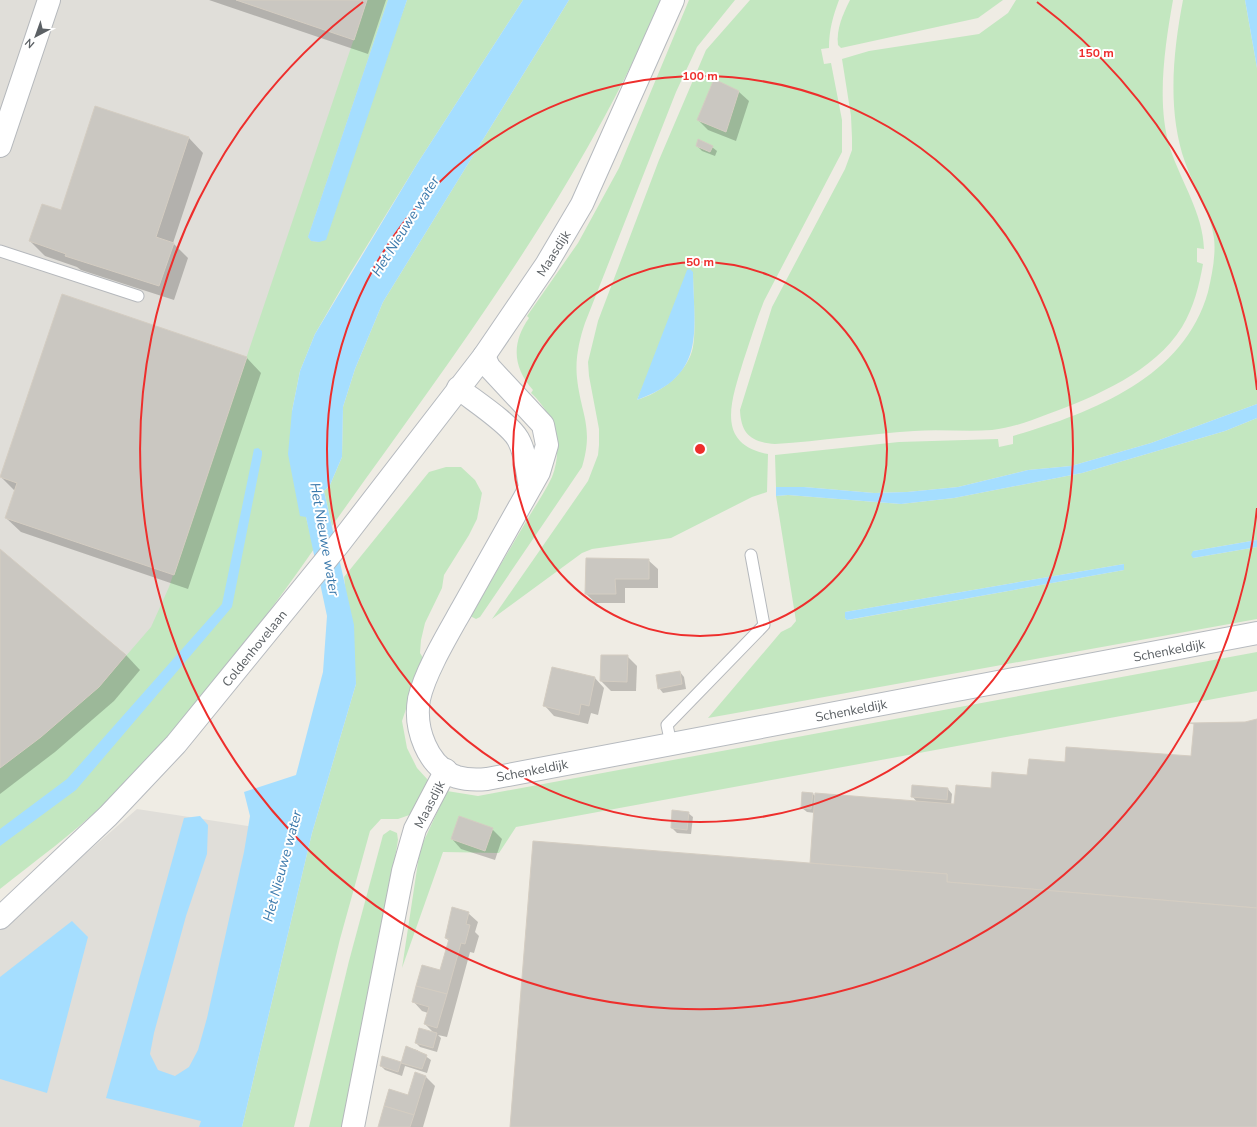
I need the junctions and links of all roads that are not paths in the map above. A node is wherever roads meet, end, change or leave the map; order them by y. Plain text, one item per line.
1 (49, 0) edge
2 (674, 0) edge
3 (0, 146) edge
4 (0, 251) edge
5 (138, 296) dead end
6 (484, 356) junction
7 (458, 388) junction
8 (530, 487) junction
9 (751, 555) dead end
10 (1257, 633) edge
11 (671, 744) junction
12 (446, 770) junction
13 (0, 918) edge
14 (353, 1127) edge

1 - 3 street
2 - 6 street, Maasdijk
4 - 5 lane
6 - 7 street, Coldenhovelaan
6 - 8 street, Maasdijk
7 - 8 street
7 - 13 street, Coldenhovelaan
8 - 12 street, Maasdijk
9 - 11 lane
10 - 11 street, Schenkeldijk
11 - 12 street, Schenkeldijk
12 - 14 street, Maasdijk

